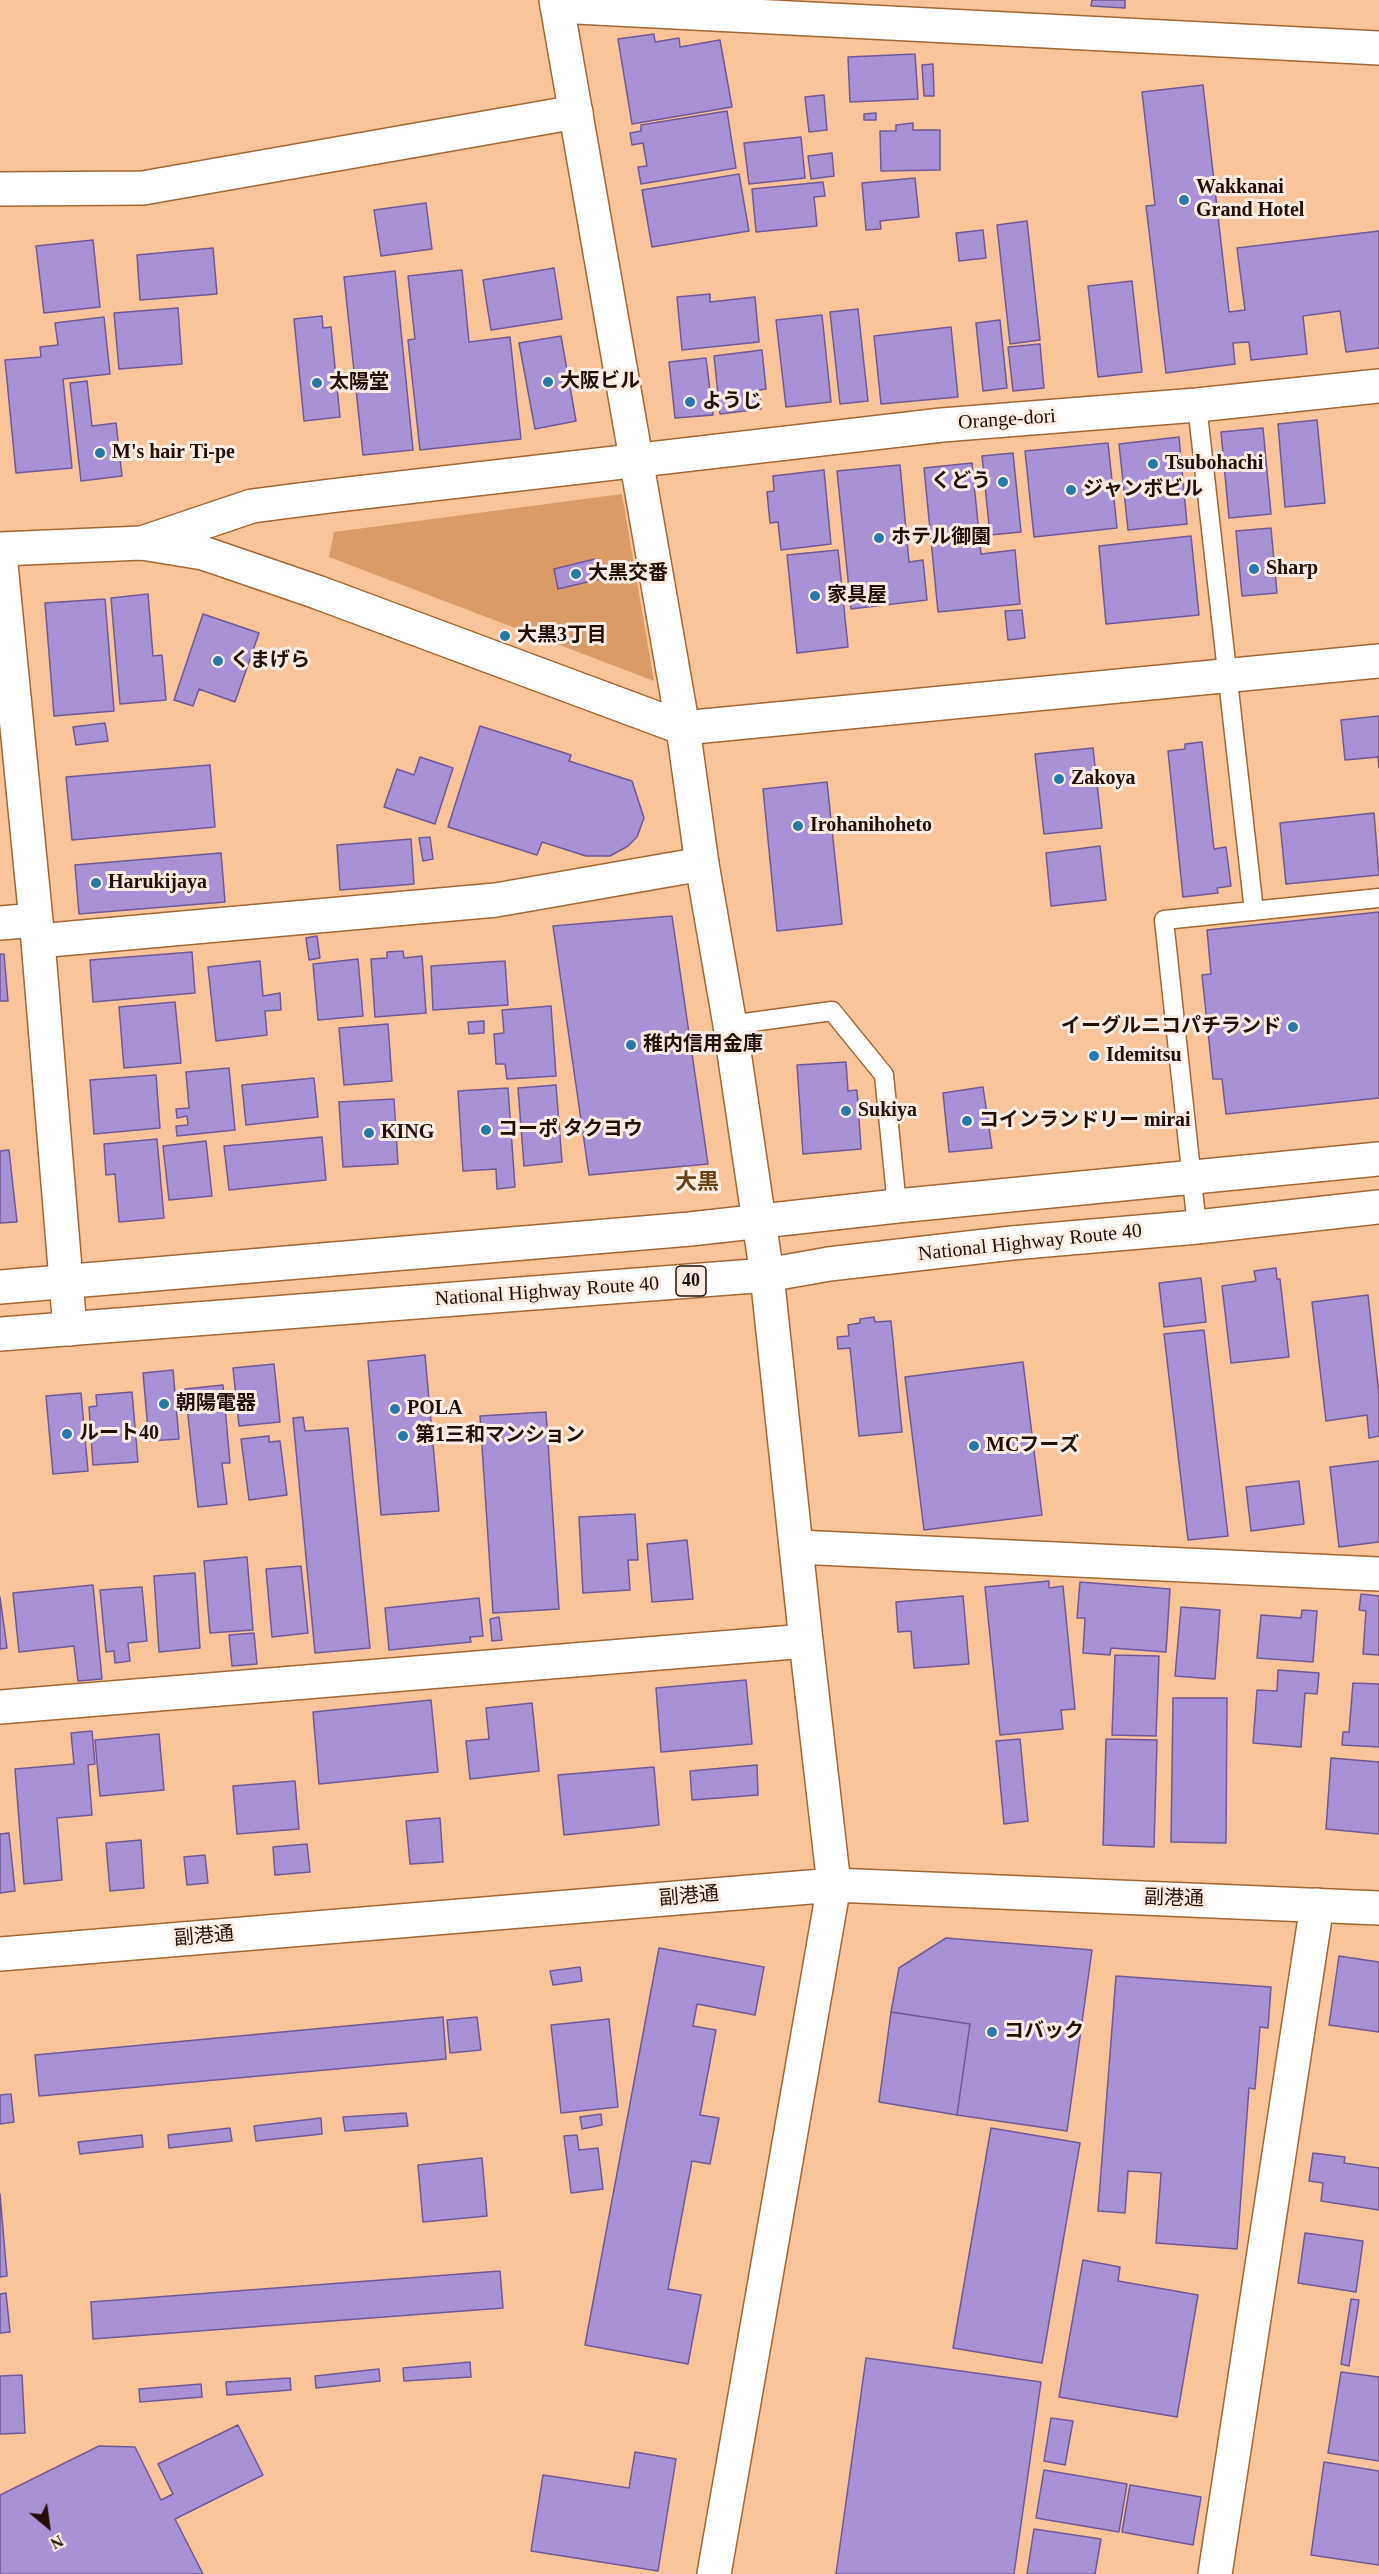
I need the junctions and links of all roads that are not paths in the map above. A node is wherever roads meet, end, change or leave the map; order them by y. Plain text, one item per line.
1 (557, 3) edge
2 (1379, 48) edge
3 (576, 112) junction
4 (0, 189) edge
5 (1379, 386) edge
6 (1197, 405) junction
7 (636, 462) junction
8 (142, 543) junction
9 (0, 549) edge
10 (0, 554) edge
11 (1379, 662) edge
12 (1227, 676) junction
13 (683, 728) junction
14 (702, 864) junction
15 (1379, 898) edge
16 (1254, 911) junction
17 (0, 923) edge
18 (36, 931) junction
19 (730, 1025) junction
20 (1379, 1159) edge
21 (1193, 1178) junction
22 (897, 1206) junction
23 (1379, 1207) edge
24 (759, 1220) junction
25 (1197, 1227) junction
26 (767, 1275) junction
27 (65, 1281) junction
28 (0, 1287) edge
29 (70, 1329) junction
30 (0, 1334) edge
31 (797, 1547) junction
32 (1379, 1574) edge
33 (806, 1641) junction
34 (0, 1707) edge
35 (834, 1885) junction
36 (1317, 1905) junction
37 (1379, 1908) edge
38 (0, 1954) edge
39 (714, 2574) edge
40 (1215, 2574) edge

1 - 2 main road
1 - 3 main road
3 - 4 main road
3 - 7 main road
5 - 6 main road, Orange-dori
6 - 7 main road, Orange-dori
6 - 12 lane
7 - 8 main road, Orange-dori
7 - 13 main road
8 - 9 main road
8 - 13 main road
10 - 18 main road
11 - 12 main road
12 - 13 main road
12 - 16 lane
13 - 14 main road
14 - 18 main road
14 - 19 main road
15 - 16 lane
16 - 21 lane
17 - 18 main road
18 - 27 main road
19 - 22 lane
19 - 24 main road
20 - 21 main road
21 - 22 main road
21 - 25 lane
22 - 24 main road
23 - 25 main road, National Highway Route 40 / 40
24 - 26 main road
24 - 27 main road
25 - 26 main road, National Highway Route 40 / 40
26 - 29 main road, National Highway Route 40 / 40
26 - 31 main road
27 - 28 main road
27 - 29 main road
29 - 30 main road, National Highway Route 40 / 40
31 - 32 main road
31 - 33 main road
33 - 34 main road
33 - 35 main road
35 - 36 main road, 副港通
35 - 38 main road, 副港通
35 - 39 main road
36 - 37 main road, 副港通
36 - 40 main road

